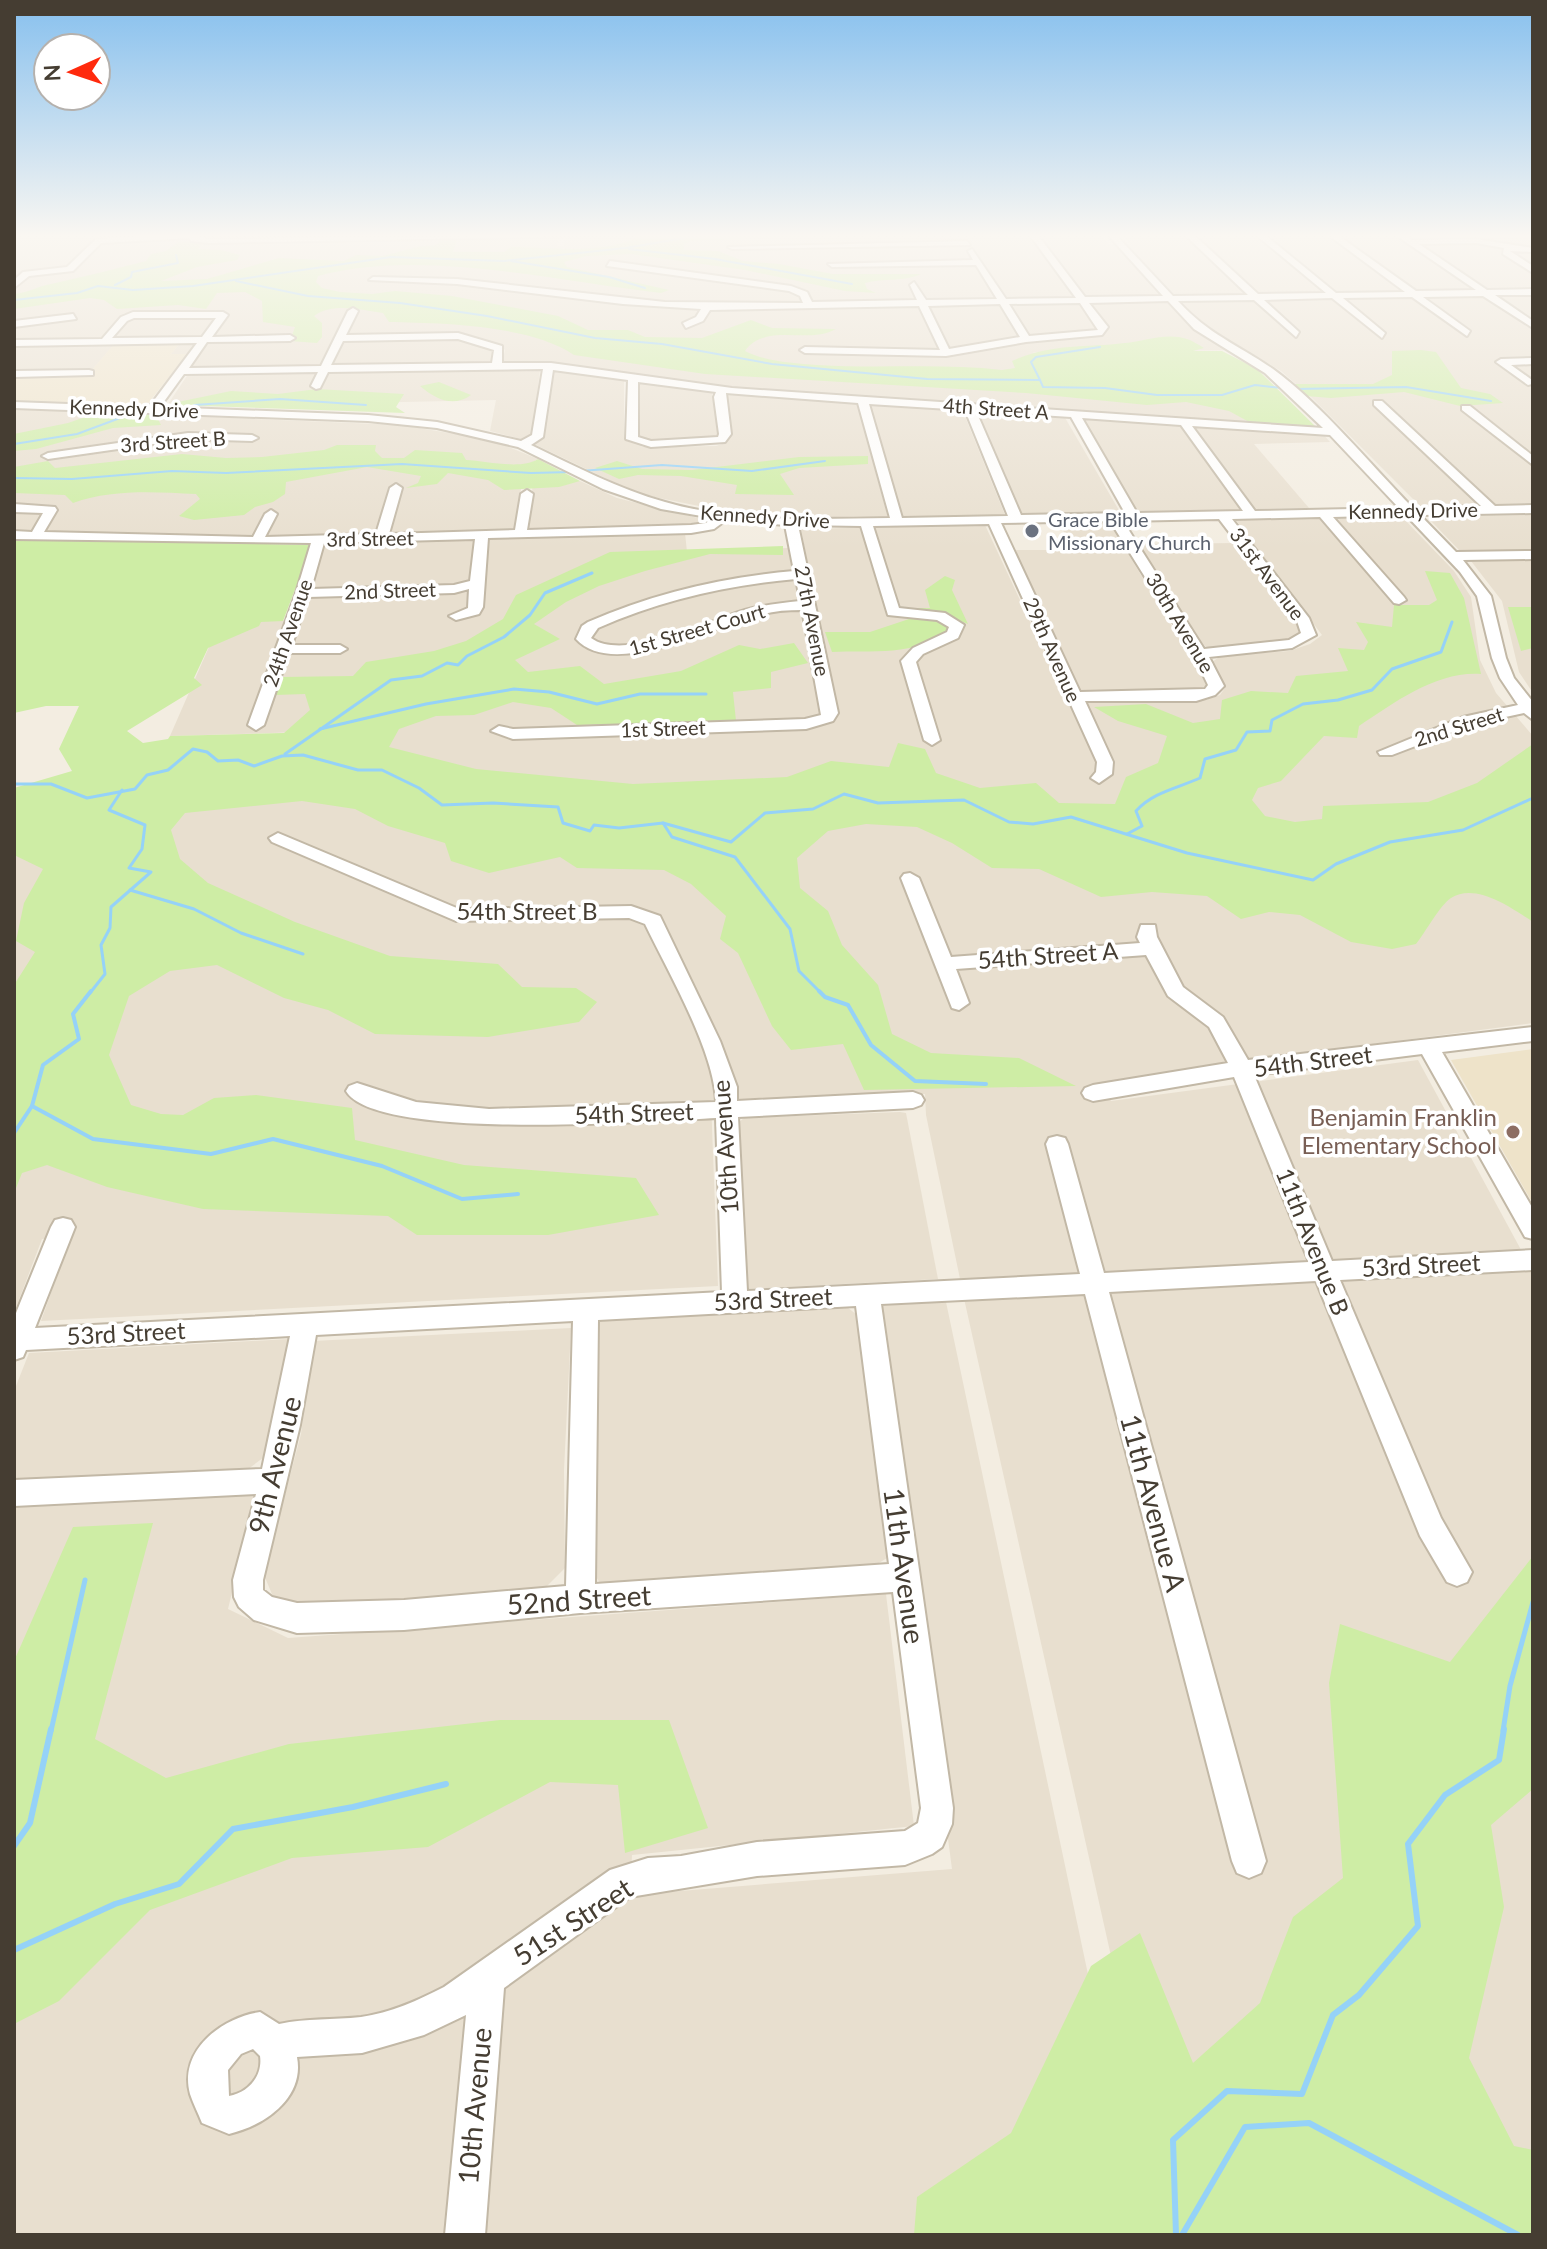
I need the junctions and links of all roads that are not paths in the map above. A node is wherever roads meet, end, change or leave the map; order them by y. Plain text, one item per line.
1 (107, 339) edge
2 (263, 339) edge
3 (340, 339) edge
4 (468, 339) edge
5 (940, 339) edge
6 (1026, 339) edge
7 (1214, 339) edge
8 (205, 341) junction
9 (104, 342) junction
10 (14, 343) edge
11 (805, 350) dead end
12 (946, 353) junction
13 (1533, 361) edge
14 (497, 365) junction
15 (551, 366) junction
16 (325, 368) junction
17 (182, 371) junction
18 (89, 373) dead end
19 (14, 374) edge
20 (633, 378) junction
21 (1528, 382) dead end
22 (316, 386) dead end
23 (722, 390) junction
24 (863, 400) junction
25 (1378, 403) dead end
26 (14, 405) edge
27 (969, 407) junction
28 (1466, 408) dead end
29 (152, 410) junction
30 (219, 413) junction
31 (1074, 414) junction
32 (1184, 422) junction
33 (1332, 432) junction
34 (194, 436) junction
35 (252, 438) dead end
36 (522, 445) junction
37 (48, 456) dead end
38 (1533, 462) edge
39 (396, 488) dead end
40 (527, 494) dead end
41 (14, 508) edge
42 (1533, 509) edge
43 (1492, 510) junction
44 (1408, 511) junction
45 (1323, 513) junction
46 (271, 514) dead end
47 (1222, 514) junction
48 (1251, 514) junction
49 (1133, 516) junction
50 (722, 517) junction
51 (1114, 517) junction
52 (993, 519) junction
53 (1016, 519) junction
54 (897, 521) junction
55 (866, 522) junction
56 (791, 523) junction
57 (14, 535) edge
58 (36, 535) junction
59 (520, 535) junction
60 (482, 536) junction
61 (381, 539) junction
62 (318, 540) junction
63 (257, 541) junction
64 (1533, 555) edge
65 (1452, 556) junction
66 (802, 574) junction
67 (476, 583) junction
68 (303, 593) junction
69 (1399, 600) dead end
70 (809, 605) junction
71 (456, 616) dead end
72 (284, 649) junction
73 (340, 649) dead end
74 (1200, 654) junction
75 (1074, 697) junction
76 (1531, 710) edge
77 (827, 718) joint
78 (256, 725) dead end
79 (499, 731) dead end
80 (932, 740) dead end
81 (1386, 752) dead end
82 (1099, 778) dead end
83 (278, 838) dead end
84 (910, 878) dead end
85 (646, 915) joint
86 (1150, 938) joint
87 (944, 964) junction
88 (959, 1003) dead end
89 (1533, 1034) edge
90 (1429, 1048) junction
91 (1242, 1071) junction
92 (357, 1091) dead end
93 (1093, 1093) dead end
94 (913, 1100) dead end
95 (728, 1110) junction
96 (1057, 1144) dead end
97 (63, 1227) dead end
98 (1533, 1230) edge
99 (1533, 1260) edge
100 (1324, 1271) junction
101 (1095, 1282) junction
102 (867, 1294) junction
103 (735, 1302) junction
104 (586, 1310) junction
105 (305, 1324) junction
106 (15, 1343) edge
107 (271, 1481) junction
108 (14, 1493) edge
109 (1457, 1572) dead end
110 (906, 1577) junction
111 (580, 1599) junction
112 (255, 1603) joint
113 (932, 1836) joint
114 (1249, 1861) dead end
115 (487, 1978) junction
116 (275, 2043) dead end
117 (465, 2235) edge

1 - 9 street
2 - 8 street
3 - 16 street
4 - 14 street
5 - 12 street
6 - 12 street
7 - 33 street
8 - 9 street
8 - 17 street
9 - 10 street
11 - 12 street
13 - 21 street
14 - 15 street, 4th Street A
14 - 16 street, 4th Street A
15 - 20 street, 4th Street A
15 - 36 street
16 - 17 street, 4th Street A
16 - 22 street
17 - 29 street
18 - 19 street
20 - 23 street, 4th Street A
20 - 23 street
23 - 24 street, 4th Street A
24 - 27 street, 4th Street A
24 - 54 street
25 - 43 street
26 - 29 street, Kennedy Drive
27 - 31 street, 4th Street A
27 - 53 street
28 - 38 street
29 - 30 street, Kennedy Drive
30 - 34 street
30 - 36 street, Kennedy Drive
31 - 32 street, 4th Street A
31 - 49 street
32 - 33 street, 4th Street A
32 - 48 street, 31st Avenue
33 - 44 street
34 - 35 street, 3rd Street B
34 - 37 street, 3rd Street B
36 - 50 street, Kennedy Drive
39 - 61 street
40 - 59 street
41 - 58 street
42 - 43 street, Kennedy Drive
43 - 44 street, Kennedy Drive
44 - 45 street, Kennedy Drive
44 - 65 street
45 - 48 street, Kennedy Drive
45 - 69 street
46 - 63 street
47 - 48 street, Kennedy Drive
47 - 49 street, Kennedy Drive
47 - 74 street, 31st Avenue
49 - 51 street, Kennedy Drive
50 - 56 street, Kennedy Drive
50 - 59 street, 3rd Street
51 - 53 street, Kennedy Drive
51 - 74 street, 30th Avenue
52 - 53 street, Kennedy Drive
52 - 54 street, Kennedy Drive
52 - 75 street, 29th Avenue
54 - 55 street, Kennedy Drive
55 - 56 street, Kennedy Drive
55 - 80 street
56 - 66 street, 27th Avenue
57 - 58 street, 3rd Street
58 - 63 street, 3rd Street
59 - 60 street, 3rd Street
60 - 61 street, 3rd Street
60 - 67 street
61 - 62 street, 3rd Street
62 - 63 street, 3rd Street
62 - 68 street, 24th Avenue
64 - 65 street
65 - 76 street
66 - 70 street, 27th Avenue
66 - 70 street, 1st Street Court
67 - 68 street, 2nd Street
67 - 71 street
68 - 72 street, 24th Avenue
70 - 77 street, 27th Avenue
72 - 73 street
72 - 78 street, 24th Avenue
74 - 75 street, 30th Avenue
75 - 82 street, 29th Avenue
76 - 81 street, 2nd Street
77 - 79 street, 1st Street
83 - 85 street, 54th Street B
84 - 87 street
85 - 95 street, 10th Avenue
86 - 87 street, 54th Street A
86 - 91 street, 11th Avenue B
87 - 88 street
89 - 90 street, 54th Street
90 - 91 street, 54th Street
90 - 98 street
91 - 93 street, 54th Street
91 - 100 street, 11th Avenue B
92 - 95 street, 54th Street
94 - 95 street, 54th Street
95 - 103 street, 10th Avenue
96 - 101 street, 11th Avenue A
97 - 106 street
99 - 100 street, 53rd Street
100 - 101 street, 53rd Street
100 - 109 street, 11th Avenue B
101 - 102 street, 53rd Street
101 - 114 street, 11th Avenue A
102 - 103 street, 53rd Street
102 - 110 street, 11th Avenue
103 - 104 street, 53rd Street
104 - 105 street, 53rd Street
104 - 111 street
105 - 106 street, 53rd Street
105 - 107 street, 9th Avenue
107 - 108 street
107 - 112 street, 9th Avenue
110 - 111 street, 52nd Street
110 - 113 street, 11th Avenue
111 - 112 street, 52nd Street
113 - 115 street, 51st Street
115 - 116 street, 51st Street
115 - 117 street, 10th Avenue

